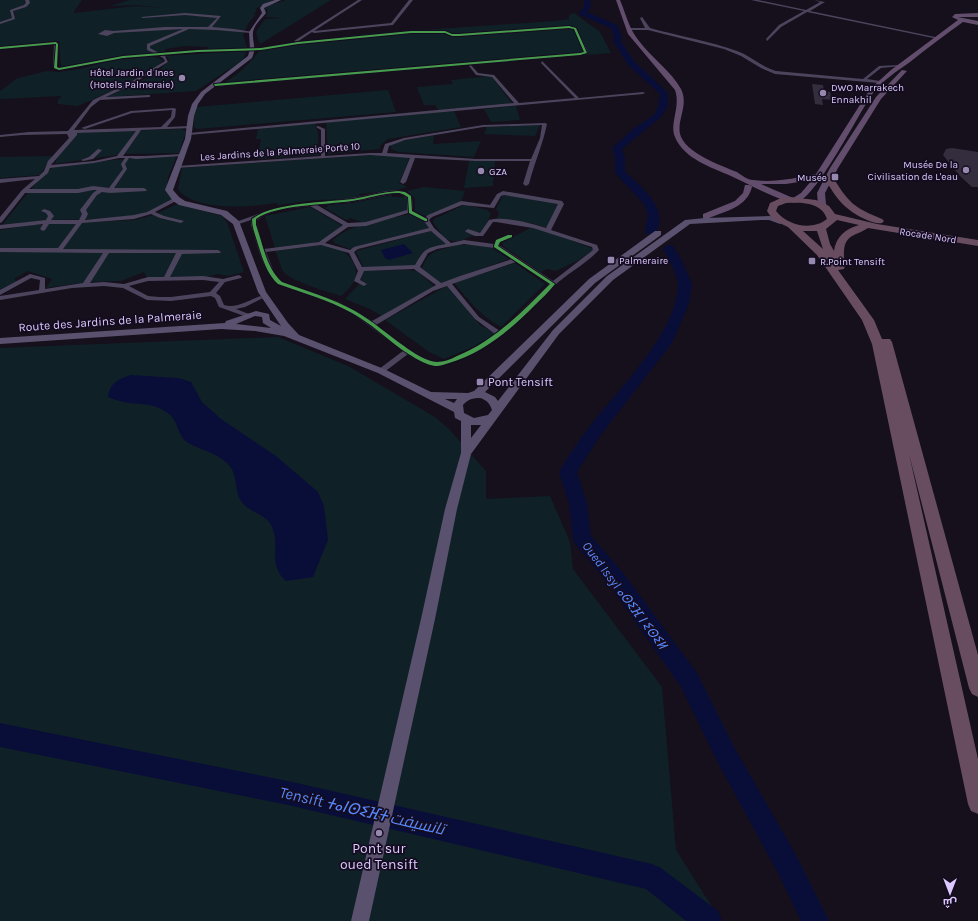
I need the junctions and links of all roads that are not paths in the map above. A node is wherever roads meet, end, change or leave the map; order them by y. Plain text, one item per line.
1 (27, 0) edge
2 (279, 0) edge
3 (360, 0) edge
4 (411, 0) edge
5 (618, 0) edge
6 (753, 0) edge
7 (816, 0) edge
8 (978, 10) edge
9 (806, 11) junction
10 (972, 14) junction
11 (978, 15) edge
12 (143, 17) dead end
13 (642, 18) dead end
14 (962, 20) junction
15 (0, 23) edge
16 (972, 24) edge
17 (188, 28) junction
18 (209, 28) junction
19 (628, 29) junction
20 (648, 29) junction
21 (251, 32) junction
22 (312, 32) junction
23 (101, 39) dead end
24 (767, 40) dead end
25 (940, 41) junction
26 (0, 48) edge
27 (253, 48) junction
28 (158, 54) junction
29 (542, 62) dead end
30 (471, 66) dead end
31 (899, 66) junction
32 (864, 80) junction
33 (879, 82) junction
34 (215, 85) junction
35 (644, 93) dead end
36 (149, 96) dead end
37 (98, 99) junction
38 (578, 99) junction
39 (518, 104) junction
40 (428, 108) dead end
41 (318, 127) dead end
42 (79, 128) junction
43 (162, 128) junction
44 (139, 130) junction
45 (190, 131) junction
46 (99, 132) junction
47 (71, 133) junction
48 (1, 136) edge
49 (0, 141) edge
50 (100, 150) dead end
51 (384, 154) junction
52 (182, 155) junction
53 (413, 156) junction
54 (142, 157) junction
55 (116, 158) junction
56 (323, 158) junction
57 (127, 159) junction
58 (532, 160) junction
59 (76, 164) junction
60 (49, 167) junction
61 (177, 167) junction
62 (40, 177) junction
63 (824, 177) junction
64 (0, 181) edge
65 (403, 182) dead end
66 (746, 183) junction
67 (526, 184) dead end
68 (102, 190) junction
69 (110, 190) junction
70 (144, 190) dead end
71 (24, 191) junction
72 (176, 199) junction
73 (794, 200) junction
74 (774, 204) junction
75 (312, 205) junction
76 (824, 208) junction
77 (44, 211) dead end
78 (409, 211) junction
79 (151, 212) junction
80 (706, 216) junction
81 (256, 217) junction
82 (426, 220) junction
83 (0, 221) edge
84 (181, 221) dead end
85 (46, 222) junction
86 (79, 222) junction
87 (780, 222) junction
88 (827, 222) junction
89 (236, 223) junction
90 (347, 225) junction
91 (677, 225) junction
92 (0, 227) edge
93 (793, 227) junction
94 (864, 227) junction
95 (877, 227) junction
96 (43, 229) dead end
97 (432, 229) junction
98 (468, 230) dead end
99 (548, 230) junction
100 (905, 231) junction
101 (510, 236) dead end
102 (322, 243) junction
103 (978, 243) edge
104 (650, 244) junction
105 (450, 245) junction
106 (496, 246) junction
107 (0, 250) edge
108 (60, 250) junction
109 (263, 251) junction
110 (107, 252) junction
111 (180, 252) junction
112 (218, 252) dead end
113 (351, 252) junction
114 (516, 260) junction
115 (417, 267) junction
116 (840, 268) junction
117 (362, 270) junction
118 (239, 277) dead end
119 (166, 278) junction
120 (223, 281) junction
121 (86, 284) junction
122 (364, 284) dead end
123 (444, 284) junction
124 (553, 284) junction
125 (124, 286) junction
126 (42, 291) junction
127 (0, 292) edge
128 (212, 294) junction
129 (261, 295) junction
130 (0, 298) edge
131 (228, 308) junction
132 (253, 320) junction
133 (372, 325) junction
134 (290, 334) junction
135 (500, 334) junction
136 (0, 341) edge
137 (407, 351) junction
138 (380, 371) junction
139 (428, 395) junction
140 (472, 395) junction
141 (457, 409) junction
142 (494, 414) junction
143 (466, 420) junction
144 (466, 453) junction
145 (978, 688) edge
146 (978, 804) edge
147 (360, 921) edge

1 - 15 street
2 - 21 street
3 - 22 street
4 - 22 street
5 - 19 main road
6 - 9 street
7 - 9 street
8 - 10 main road
9 - 24 street
9 - 25 street
10 - 11 main road
10 - 14 main road
12 - 18 street
13 - 20 street
14 - 16 main road
14 - 25 main road
17 - 18 street
17 - 23 street
17 - 28 street
18 - 21 street
19 - 20 street
19 - 66 main road
20 - 32 street
21 - 27 street
22 - 27 street
25 - 31 main road
25 - 63 main road
26 - 28 street
27 - 28 street
27 - 34 street
27 - 34 street
28 - 37 street
29 - 38 street
30 - 39 street
31 - 32 street
31 - 33 main road
32 - 33 street
33 - 63 main road
34 - 45 street
35 - 38 street
36 - 37 street
37 - 42 street
38 - 39 street
39 - 45 street
40 - 45 street
41 - 56 street
42 - 43 street
42 - 46 street
42 - 46 street
42 - 47 street
42 - 47 street
43 - 44 street
43 - 45 street
44 - 46 street
44 - 55 street
45 - 52 street
47 - 48 street
47 - 60 street
48 - 49 street
50 - 59 street
51 - 53 street, Les Jardins de la Palmeraie Porte 10
51 - 56 street, Les Jardins de la Palmeraie Porte 10
51 - 58 street
52 - 54 street
52 - 61 street
53 - 58 street, Les Jardins de la Palmeraie Porte 10
53 - 65 street
54 - 55 street
54 - 57 street
55 - 57 street
55 - 59 street
56 - 61 street, Les Jardins de la Palmeraie Porte 10
57 - 69 street
58 - 67 street
59 - 60 street
60 - 62 street
61 - 72 street
62 - 64 street
62 - 71 street
63 - 66 main road
63 - 73 main road
63 - 76 main road
63 - 100 highway
66 - 73 main road
66 - 74 main road
66 - 80 main road
68 - 69 street
68 - 71 street
68 - 86 street
69 - 70 street
71 - 83 street
72 - 79 street
72 - 89 street
73 - 74 highway
73 - 76 highway
74 - 80 street
74 - 87 highway
75 - 78 street
75 - 81 street
75 - 90 street
76 - 88 highway
77 - 85 street
78 - 82 street
78 - 90 street
79 - 84 street
79 - 86 street
80 - 91 street
81 - 89 street
81 - 109 street
82 - 97 street
82 - 99 street
85 - 86 street
85 - 92 street
85 - 96 street
86 - 108 street
87 - 91 street
87 - 93 highway
88 - 93 highway
88 - 94 highway
88 - 95 highway
88 - 116 highway
89 - 129 street
90 - 102 street
91 - 104 street
93 - 146 highway
94 - 95 highway
94 - 116 highway
95 - 100 highway, Rocade Nord
97 - 105 street
97 - 113 street
98 - 99 street
99 - 124 street
100 - 103 highway, Rocade Nord
101 - 106 street
102 - 109 street
102 - 113 street
104 - 140 street
104 - 142 street
105 - 106 street
105 - 115 street
106 - 114 street
107 - 108 street
108 - 110 street
109 - 133 street
110 - 111 street
110 - 121 street
111 - 112 street
111 - 119 street
113 - 117 street
114 - 123 street
114 - 124 street
115 - 117 street
115 - 123 street
116 - 145 highway
117 - 122 street
118 - 120 street
119 - 120 street
119 - 125 street
120 - 128 street
121 - 125 street
121 - 126 street
123 - 133 street
123 - 135 street
124 - 135 street
125 - 128 street
126 - 127 street
126 - 130 street
128 - 131 street
129 - 131 street
129 - 132 street
129 - 134 street
131 - 132 street
132 - 134 street, Route des Jardins de la Palmeraie
132 - 134 street, Route des Jardins de la Palmeraie
132 - 136 street, Route des Jardins de la Palmeraie
133 - 137 street
134 - 138 street, Route des Jardins de la Palmeraie
135 - 137 street
137 - 138 street
138 - 139 street, Route des Jardins de la Palmeraie
139 - 140 street, Route des Jardins de la Palmeraie
139 - 141 street, Route des Jardins de la Palmeraie
140 - 141 street
140 - 142 street
141 - 143 street
142 - 143 street
142 - 144 street
143 - 144 street
144 - 147 street

